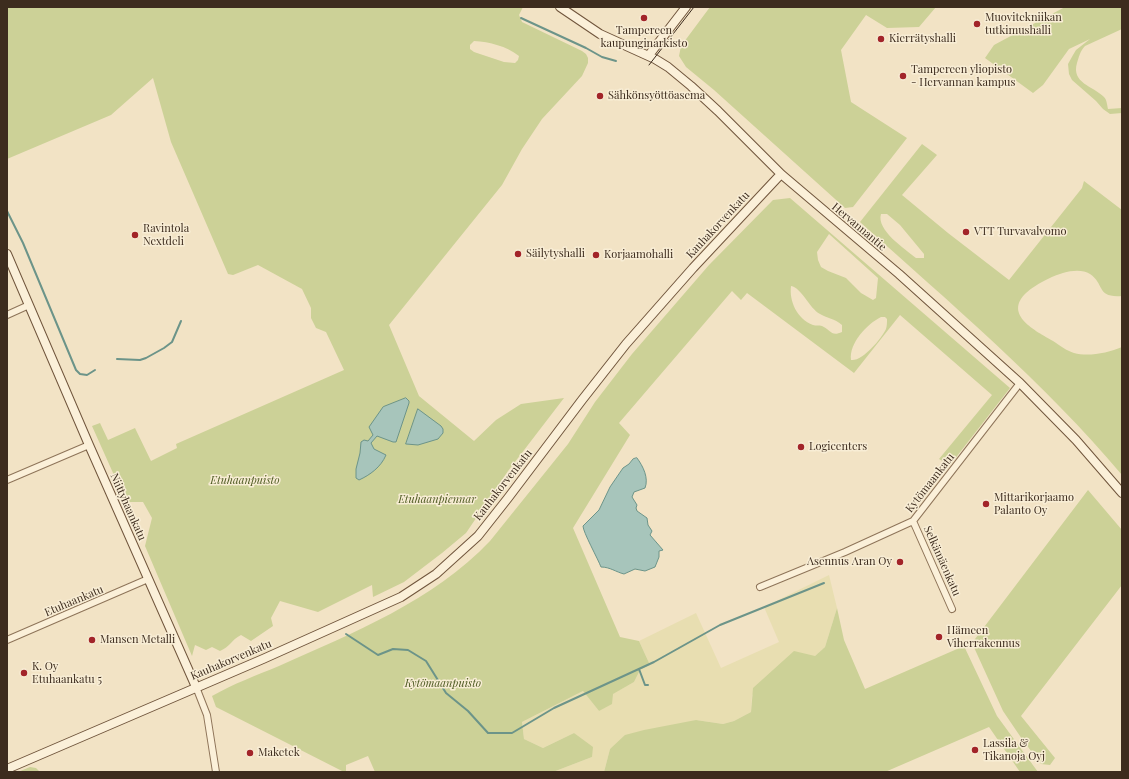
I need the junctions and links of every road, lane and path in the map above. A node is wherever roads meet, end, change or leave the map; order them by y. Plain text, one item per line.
1 (560, 7) edge
2 (686, 7) edge
3 (649, 55) junction
4 (781, 174) junction
5 (7, 254) edge
6 (29, 305) junction
7 (7, 315) edge
8 (1020, 383) junction
9 (89, 445) junction
10 (7, 480) edge
11 (1122, 493) edge
12 (914, 521) junction
13 (148, 579) junction
14 (760, 587) dead end
15 (952, 609) dead end
16 (7, 640) edge
17 (196, 687) junction
18 (7, 769) edge
19 (216, 772) edge

1 - 3 street, Hervannantie
2 - 3 street
3 - 4 street, Hervannantie
4 - 8 street, Hervannantie
4 - 17 street, Kauhakorvenkatu
5 - 6 street, Niittyhaankatu
6 - 7 street
6 - 9 street, Niittyhaankatu
8 - 11 street, Hervannantie
8 - 12 street, Kytömaankatu
9 - 10 street
9 - 13 street, Niittyhaankatu
12 - 14 street, Kytömaankatu
12 - 15 street, Selkämäenkatu
13 - 16 street, Etuhaankatu
13 - 17 street, Niittyhaankatu
17 - 18 street, Kauhakorvenkatu
17 - 19 street, Niittyhaankatu

